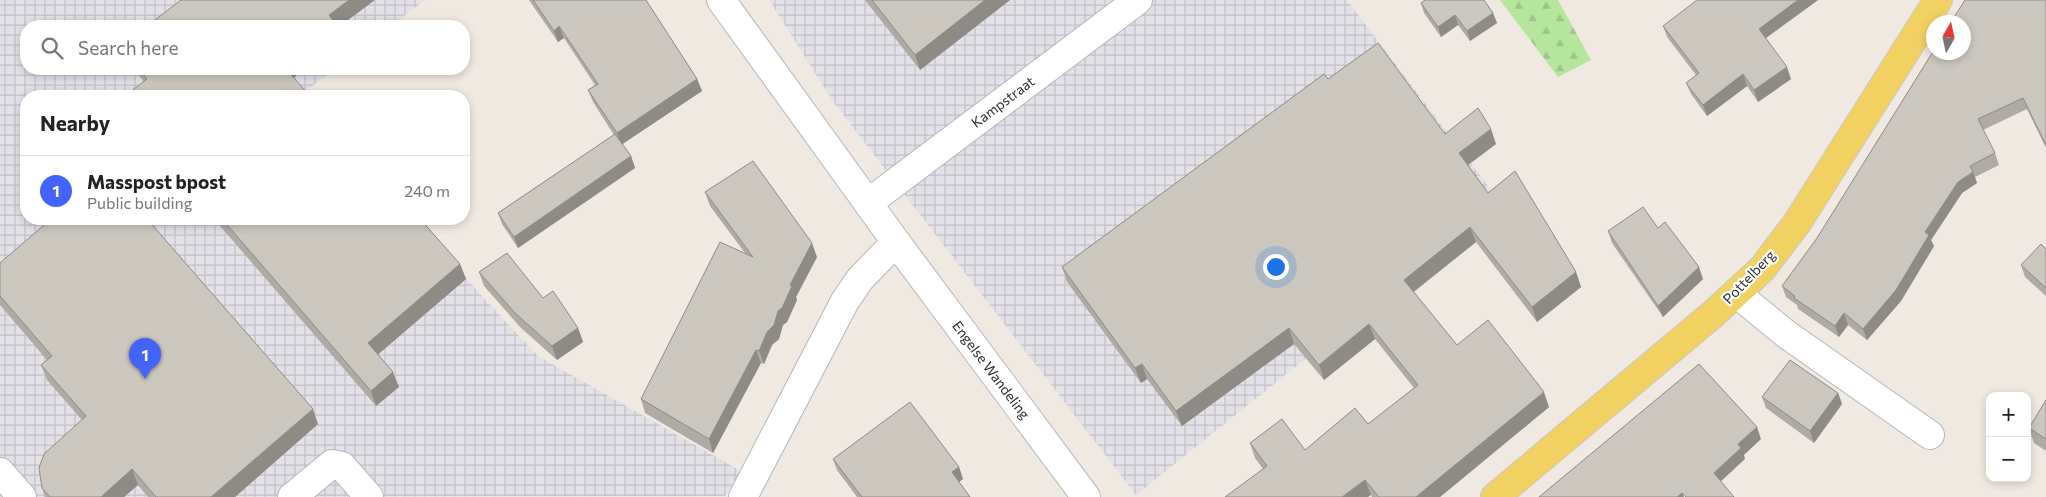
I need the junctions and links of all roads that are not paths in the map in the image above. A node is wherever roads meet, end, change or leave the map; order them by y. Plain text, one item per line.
1 (721, 0) edge
2 (1138, 0) edge
3 (1938, 0) edge
4 (868, 203) junction
5 (896, 242) junction
6 (1736, 292) junction
7 (1930, 435) dead end
8 (0, 472) edge
9 (22, 497) edge
10 (292, 497) edge
11 (369, 497) edge
12 (743, 497) edge
13 (1086, 497) edge
14 (1495, 497) edge

1 - 4 street, Engelse Wandeling
2 - 4 street, Kampstraat
3 - 6 main road, Pottelberg
4 - 5 street, Engelse Wandeling
5 - 12 street
5 - 13 street, Engelse Wandeling
6 - 7 street
6 - 14 main road, Pottelberg
8 - 9 street
10 - 11 street

